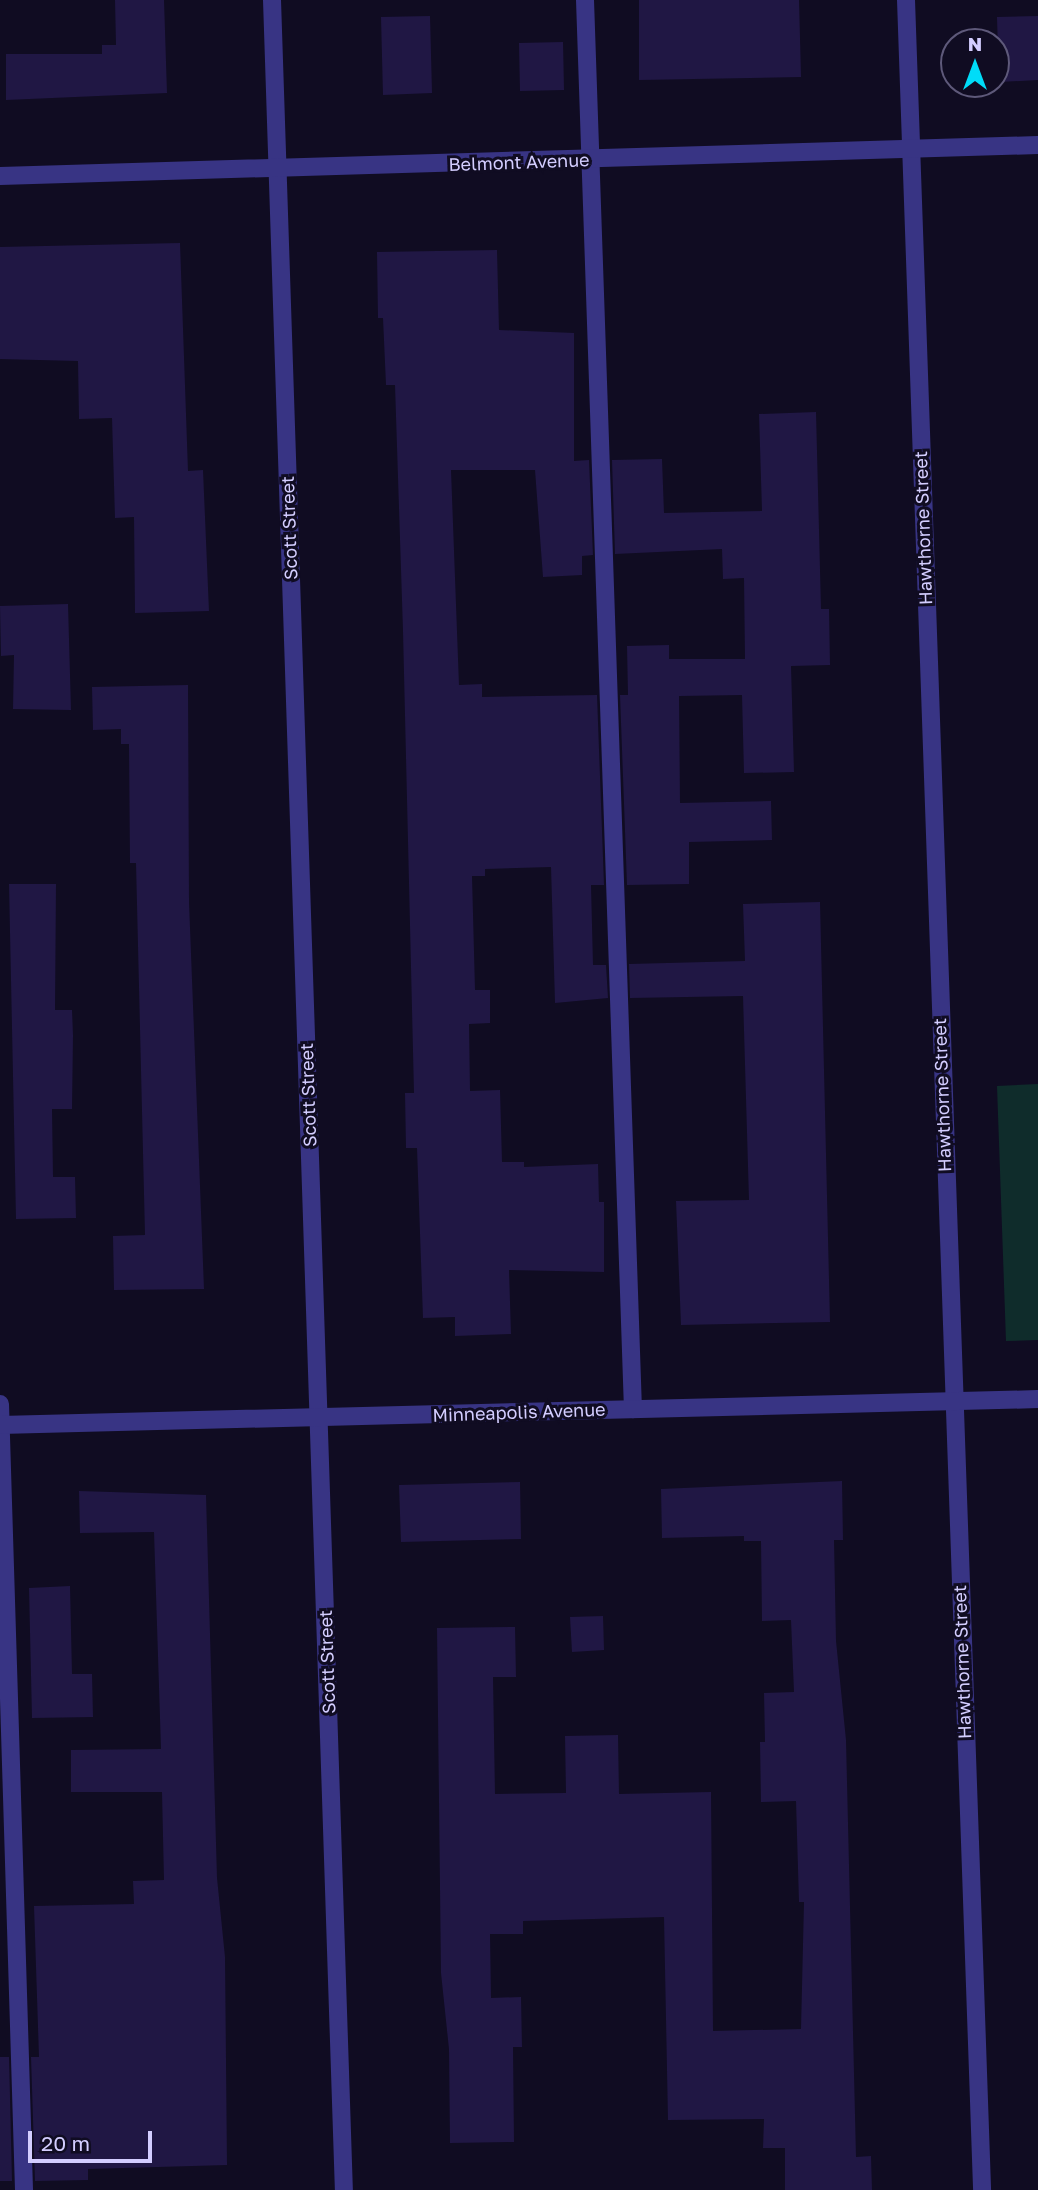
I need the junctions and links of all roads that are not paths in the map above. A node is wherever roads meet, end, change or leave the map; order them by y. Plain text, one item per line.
1 (272, 0) edge
2 (586, 0) edge
3 (906, 0) edge
4 (1038, 145) edge
5 (911, 149) junction
6 (591, 159) junction
7 (278, 170) junction
8 (0, 176) edge
9 (1038, 1399) edge
10 (953, 1402) junction
11 (0, 1404) edge
12 (633, 1409) junction
13 (318, 1418) junction
14 (0, 1425) edge
15 (24, 2190) edge
16 (344, 2190) edge
17 (982, 2190) edge

1 - 7 street, Scott Street
2 - 6 street
3 - 5 street, Hawthorne Street
4 - 5 street, Belmont Avenue
5 - 6 street, Belmont Avenue
5 - 10 street, Hawthorne Street
6 - 7 street, Belmont Avenue
6 - 12 street
7 - 8 street, Belmont Avenue
7 - 13 street, Scott Street
9 - 10 street, Minneapolis Avenue
10 - 12 street, Minneapolis Avenue
10 - 17 street, Hawthorne Street
11 - 14 street
12 - 13 street, Minneapolis Avenue
13 - 14 street, Minneapolis Avenue
13 - 16 street, Scott Street
14 - 15 street

